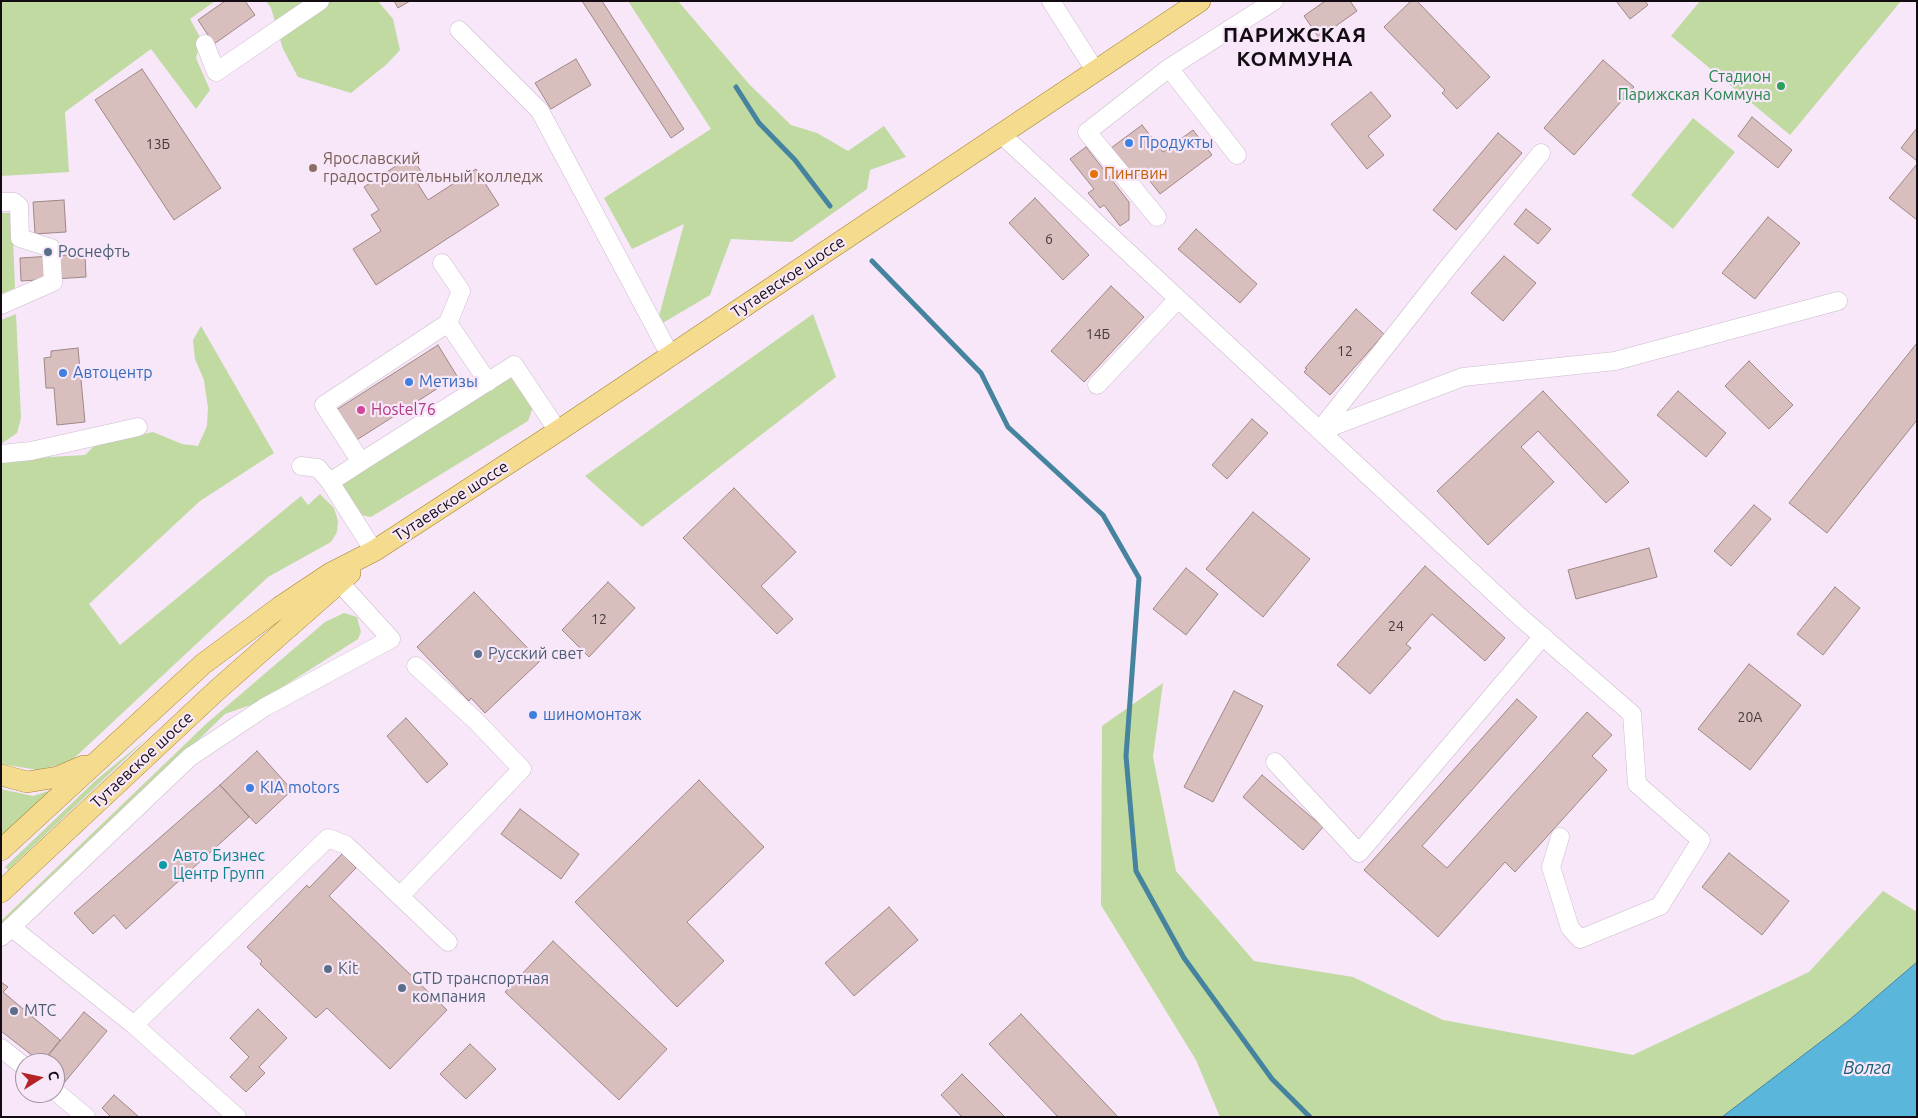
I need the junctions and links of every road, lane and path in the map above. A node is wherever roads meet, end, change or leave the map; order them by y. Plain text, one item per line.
1 (320, 1) edge
2 (1051, 1) edge
3 (1200, 1) edge
4 (1274, 1) edge
5 (459, 30) dead end
6 (205, 44) dead end
7 (1169, 68) junction
8 (1096, 72) junction
9 (1001, 134) junction
10 (1541, 153) dead end
11 (1237, 155) dead end
12 (1, 202) edge
13 (1157, 217) dead end
14 (442, 263) dead end
15 (1178, 300) junction
16 (1838, 301) dead end
17 (1, 305) edge
18 (448, 323) junction
19 (671, 357) junction
20 (488, 382) junction
21 (1097, 386) dead end
22 (138, 427) dead end
23 (558, 431) junction
24 (1320, 431) junction
25 (1, 454) edge
26 (361, 462) junction
27 (301, 466) dead end
28 (330, 482) junction
29 (374, 551) junction
30 (335, 578) junction
31 (1543, 636) junction
32 (416, 666) dead end
33 (96, 762) junction
34 (1274, 762) dead end
35 (1, 775) edge
36 (1560, 837) dead end
37 (1, 850) edge
38 (1, 892) edge
39 (400, 896) junction
40 (6, 932) edge
41 (448, 942) dead end
42 (134, 1025) junction
43 (1, 1048) edge
44 (15, 1059) edge
45 (65, 1099) edge
46 (86, 1117) edge
47 (237, 1117) edge

1 - 6 street
2 - 8 street
3 - 8 main road, Тутаевское шоссе
4 - 7 street
5 - 19 street
7 - 11 street
7 - 13 street
8 - 9 main road, Тутаевское шоссе
9 - 15 street
9 - 19 main road, Тутаевское шоссе
10 - 24 street
12 - 17 street
14 - 18 street
15 - 21 street
15 - 24 street
16 - 24 street
18 - 20 street
18 - 26 street
19 - 23 main road, Тутаевское шоссе
20 - 23 street
20 - 26 street
22 - 25 street
23 - 29 main road, Тутаевское шоссе
24 - 31 street
26 - 28 street
27 - 28 street
28 - 29 street
29 - 30 main road, Тутаевское шоссе
30 - 33 main road, Тутаевское шоссе
30 - 38 main road, Тутаевское шоссе
30 - 40 street
31 - 34 street
31 - 36 street
32 - 39 street
33 - 35 main road
33 - 37 main road, Тутаевское шоссе
39 - 41 street
39 - 42 street
40 - 42 street
42 - 47 street
43 - 44 street
45 - 46 street

